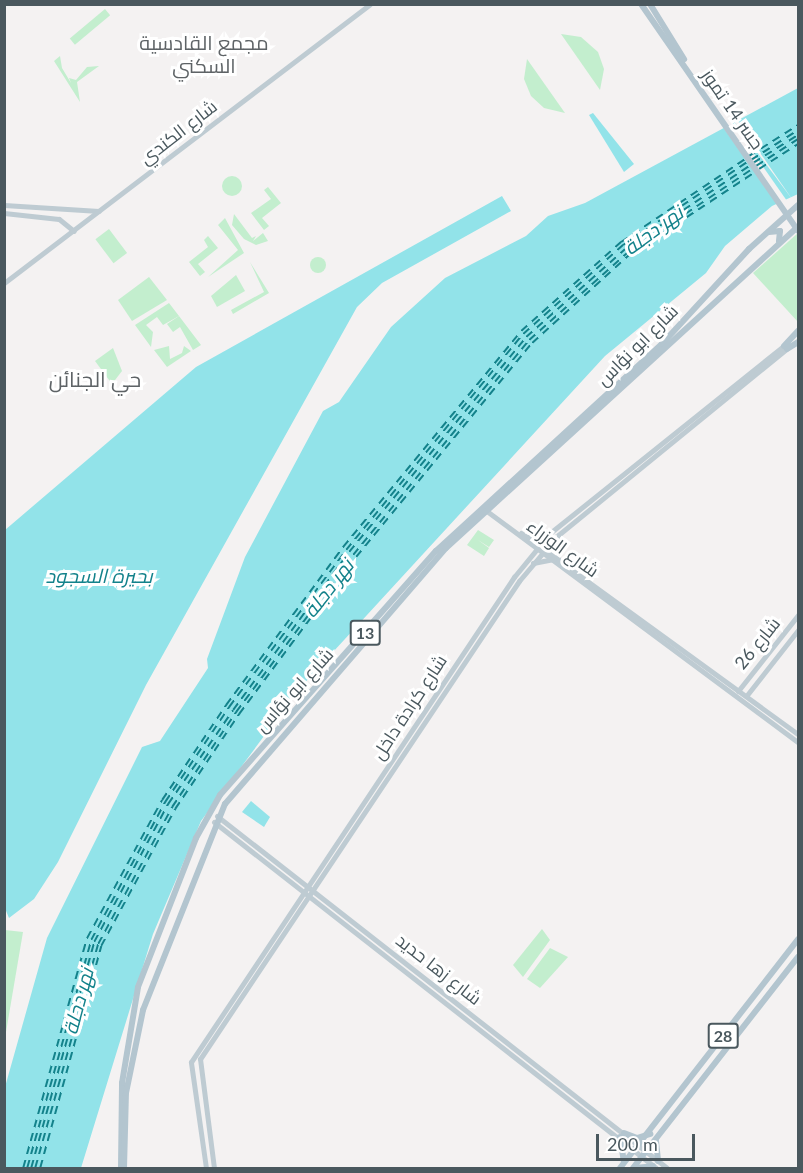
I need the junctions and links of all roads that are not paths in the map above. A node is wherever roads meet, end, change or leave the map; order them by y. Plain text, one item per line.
1 (370, 4) edge
2 (641, 4) edge
3 (650, 4) edge
4 (4, 205) edge
5 (798, 205) edge
6 (99, 211) junction
7 (4, 213) edge
8 (798, 228) edge
9 (74, 231) junction
10 (749, 249) junction
11 (768, 252) junction
12 (4, 283) edge
13 (798, 333) edge
14 (798, 340) edge
15 (785, 347) junction
16 (488, 512) junction
17 (550, 533) junction
18 (557, 536) junction
19 (527, 538) junction
20 (538, 544) junction
21 (544, 548) junction
22 (530, 555) junction
23 (556, 558) junction
24 (531, 564) junction
25 (798, 615) edge
26 (798, 630) edge
27 (714, 671) junction
28 (710, 676) junction
29 (737, 691) junction
30 (747, 695) junction
31 (777, 721) junction
32 (798, 734) edge
33 (798, 742) edge
34 (397, 759) junction
35 (216, 819) junction
36 (307, 891) junction
37 (798, 939) edge
38 (788, 952) junction
39 (797, 958) edge
40 (650, 1134) junction
41 (622, 1135) junction
42 (657, 1139) junction
43 (636, 1148) junction
44 (644, 1155) junction
45 (656, 1166) edge
46 (622, 1167) edge
47 (122, 1168) edge
48 (206, 1168) edge
49 (214, 1168) edge
50 (634, 1168) edge
51 (667, 1168) edge

1 - 6 main road, شارع الكندي
2 - 8 main road, جسر 14 تموز
3 - 8 main road, جسر 14 تموز
4 - 6 main road
5 - 10 main road, شارع ابو نؤاس / 13
6 - 9 main road, شارع الكندي
7 - 9 main road
8 - 11 main road, شارع ابو نؤاس / 13
9 - 12 main road, شارع الكندي
10 - 11 main road
10 - 47 main road, شارع ابو نؤاس / 13
11 - 16 main road, شارع ابو نؤاس / 13
13 - 15 main road
14 - 15 main road
15 - 17 main road, شارع كرادة داخل
15 - 18 main road, شارع كرادة داخل
16 - 19 main road, شارع الوزراء
16 - 35 main road, شارع ابو نؤاس / 13
17 - 19 main road
17 - 20 main road, شارع كرادة داخل
18 - 21 main road, شارع كرادة داخل
18 - 23 main road
19 - 20 main road, شارع الوزراء
19 - 22 main road
20 - 21 main road, شارع الوزراء
20 - 22 main road, شارع كرادة داخل
21 - 23 main road, شارع الوزراء
21 - 24 main road, شارع كرادة داخل
22 - 34 main road, شارع كرادة داخل
23 - 24 main road
23 - 27 main road, شارع الوزراء
23 - 28 main road, شارع الوزراء
24 - 34 main road, شارع كرادة داخل
25 - 29 main road, شارع 26
26 - 30 main road, شارع 26
27 - 28 main road
27 - 29 main road, شارع الوزراء
28 - 29 main road, شارع الوزراء
29 - 30 main road, شارع الوزراء
29 - 31 main road, شارع الوزراء
30 - 31 main road, شارع الوزراء
31 - 32 main road, شارع الوزراء
31 - 33 main road, شارع الوزراء
34 - 36 main road, شارع كرادة داخل
35 - 36 main road, شارع زها حديد
35 - 47 main road, شارع ابو نؤاس / 13
36 - 41 main road, شارع زها حديد
36 - 48 main road, شارع كرادة داخل
36 - 49 main road, شارع كرادة داخل
37 - 38 main road, 28
38 - 39 main road
38 - 40 main road, 28
39 - 42 main road, 28
40 - 41 main road
40 - 43 main road, 28
41 - 43 main road, شارع زها حديد
41 - 46 main road
42 - 44 main road, 28
42 - 45 main road
43 - 44 main road, شارع زها حديد
43 - 46 main road, 28
44 - 45 main road, شارع زها حديد
44 - 50 main road, 28
45 - 50 main road
45 - 51 main road, شارع زها حديد

